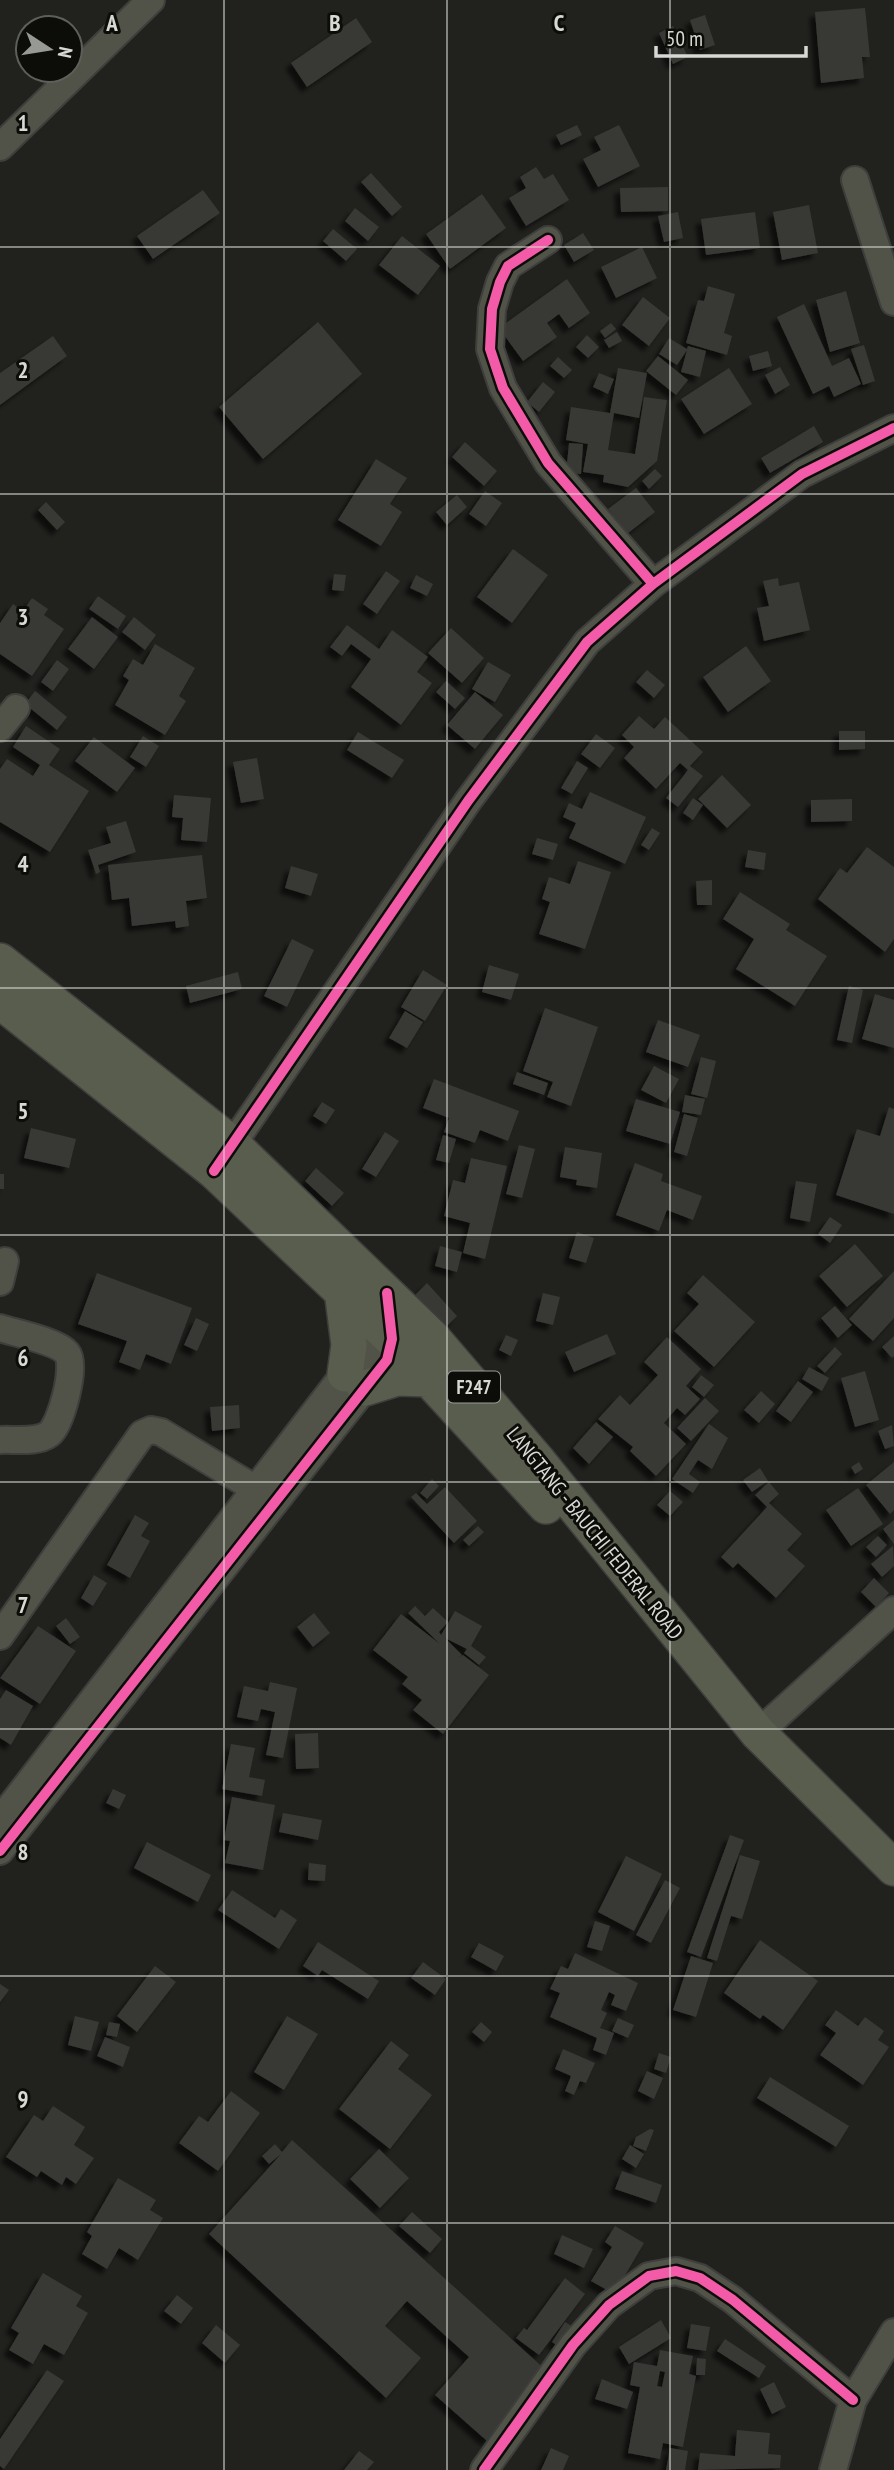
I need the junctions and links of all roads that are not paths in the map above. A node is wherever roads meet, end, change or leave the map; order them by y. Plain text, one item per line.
1 (151, 0) edge
2 (0, 148) edge
3 (855, 180) dead end
4 (548, 240) dead end
5 (894, 302) edge
6 (894, 428) edge
7 (653, 584) junction
8 (0, 961) edge
9 (0, 1001) edge
10 (223, 1158) junction
11 (342, 1290) junction
12 (387, 1293) junction
13 (0, 1328) edge
14 (391, 1339) junction
15 (437, 1342) junction
16 (429, 1379) junction
17 (355, 1381) junction
18 (0, 1440) edge
19 (254, 1489) junction
20 (8, 1605) edge
21 (894, 1610) edge
22 (0, 1636) edge
23 (758, 1733) junction
24 (0, 1820) edge
25 (0, 1852) edge
26 (894, 1868) edge
27 (894, 1885) edge
28 (894, 2332) edge
29 (853, 2400) junction
30 (484, 2470) edge
31 (833, 2470) edge

1 - 2 street
3 - 5 street
4 - 7 street
6 - 7 street
7 - 10 street
8 - 10 main road, LANGTANG - BAUCHI FEDERAL ROAD / F247
9 - 10 main road, LANGTANG - BAUCHI FEDERAL ROAD / F247
10 - 11 main road, LANGTANG - BAUCHI FEDERAL ROAD / F247
10 - 12 main road, LANGTANG - BAUCHI FEDERAL ROAD / F247
11 - 14 main road, LANGTANG - BAUCHI FEDERAL ROAD / F247
11 - 17 main road
12 - 14 street
12 - 15 main road, LANGTANG - BAUCHI FEDERAL ROAD / F247
13 - 18 street
14 - 15 street
14 - 16 main road, LANGTANG - BAUCHI FEDERAL ROAD / F247
14 - 17 street
15 - 23 main road, LANGTANG - BAUCHI FEDERAL ROAD / F247
16 - 17 main road
16 - 27 main road, LANGTANG - BAUCHI FEDERAL ROAD / F247
17 - 19 street
17 - 25 street
19 - 20 street
19 - 24 street
20 - 22 street
21 - 23 street
23 - 26 main road, LANGTANG - BAUCHI FEDERAL ROAD / F247
28 - 29 street
29 - 30 street
29 - 31 street

